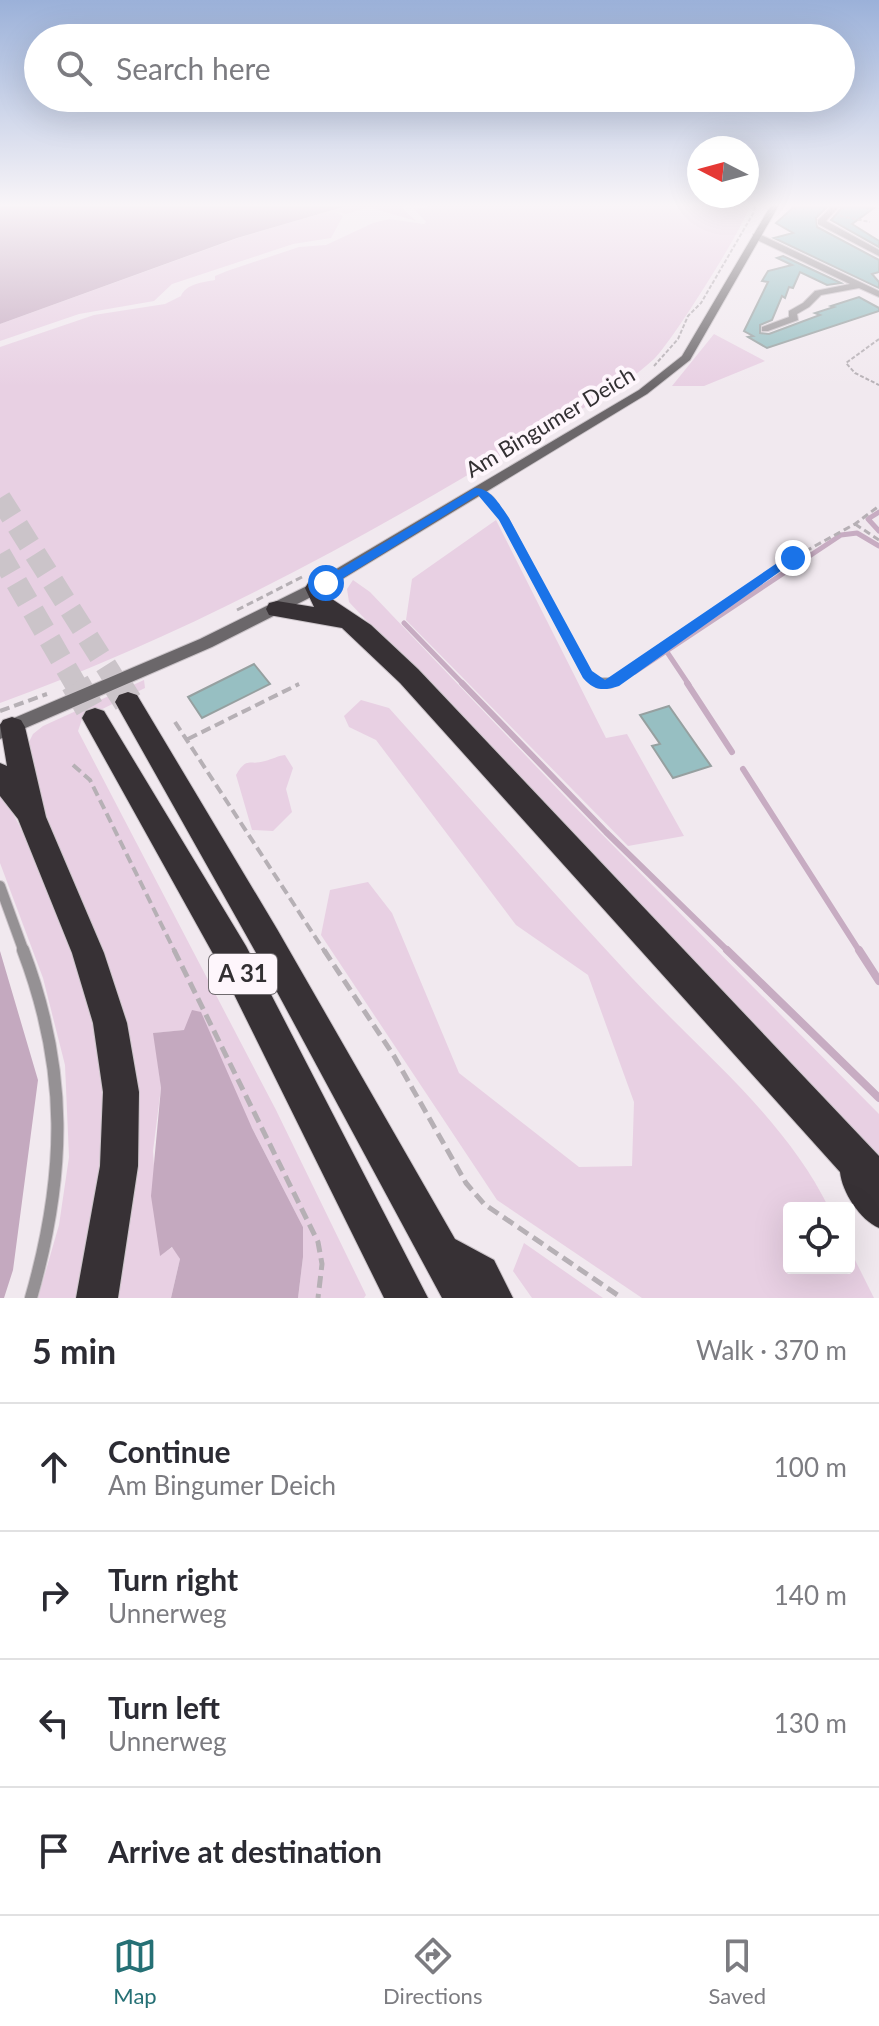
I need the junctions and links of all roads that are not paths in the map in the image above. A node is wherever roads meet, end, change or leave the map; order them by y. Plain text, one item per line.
1 (739, 266) edge
2 (818, 266) edge
3 (859, 285) junction
4 (879, 294) edge
5 (765, 329) dead end
6 (479, 490) junction
7 (318, 581) junction
8 (277, 609) junction
9 (354, 626) junction
10 (614, 682) road end
11 (6, 730) edge
12 (0, 775) edge
13 (32, 817) junction
14 (0, 886) edge
15 (832, 1132) junction
16 (879, 1185) edge
17 (879, 1208) edge
18 (442, 1254) junction
19 (397, 1287) edge
20 (31, 1298) edge
21 (97, 1298) edge
22 (465, 1298) edge
23 (492, 1298) edge

1 - 6 main road, Am Bingumer Deich
2 - 3 street
3 - 4 street
3 - 5 street
6 - 7 main road, Am Bingumer Deich
6 - 10 lane
7 - 8 main road, Am Bingumer Deich
7 - 9 highway
8 - 9 highway
8 - 11 main road, Am Bingumer Deich
9 - 15 highway
11 - 13 highway
12 - 13 highway
13 - 21 highway
14 - 20 lane
15 - 16 highway
15 - 17 highway
18 - 19 highway, A 31
18 - 22 highway, A 31
18 - 23 highway

